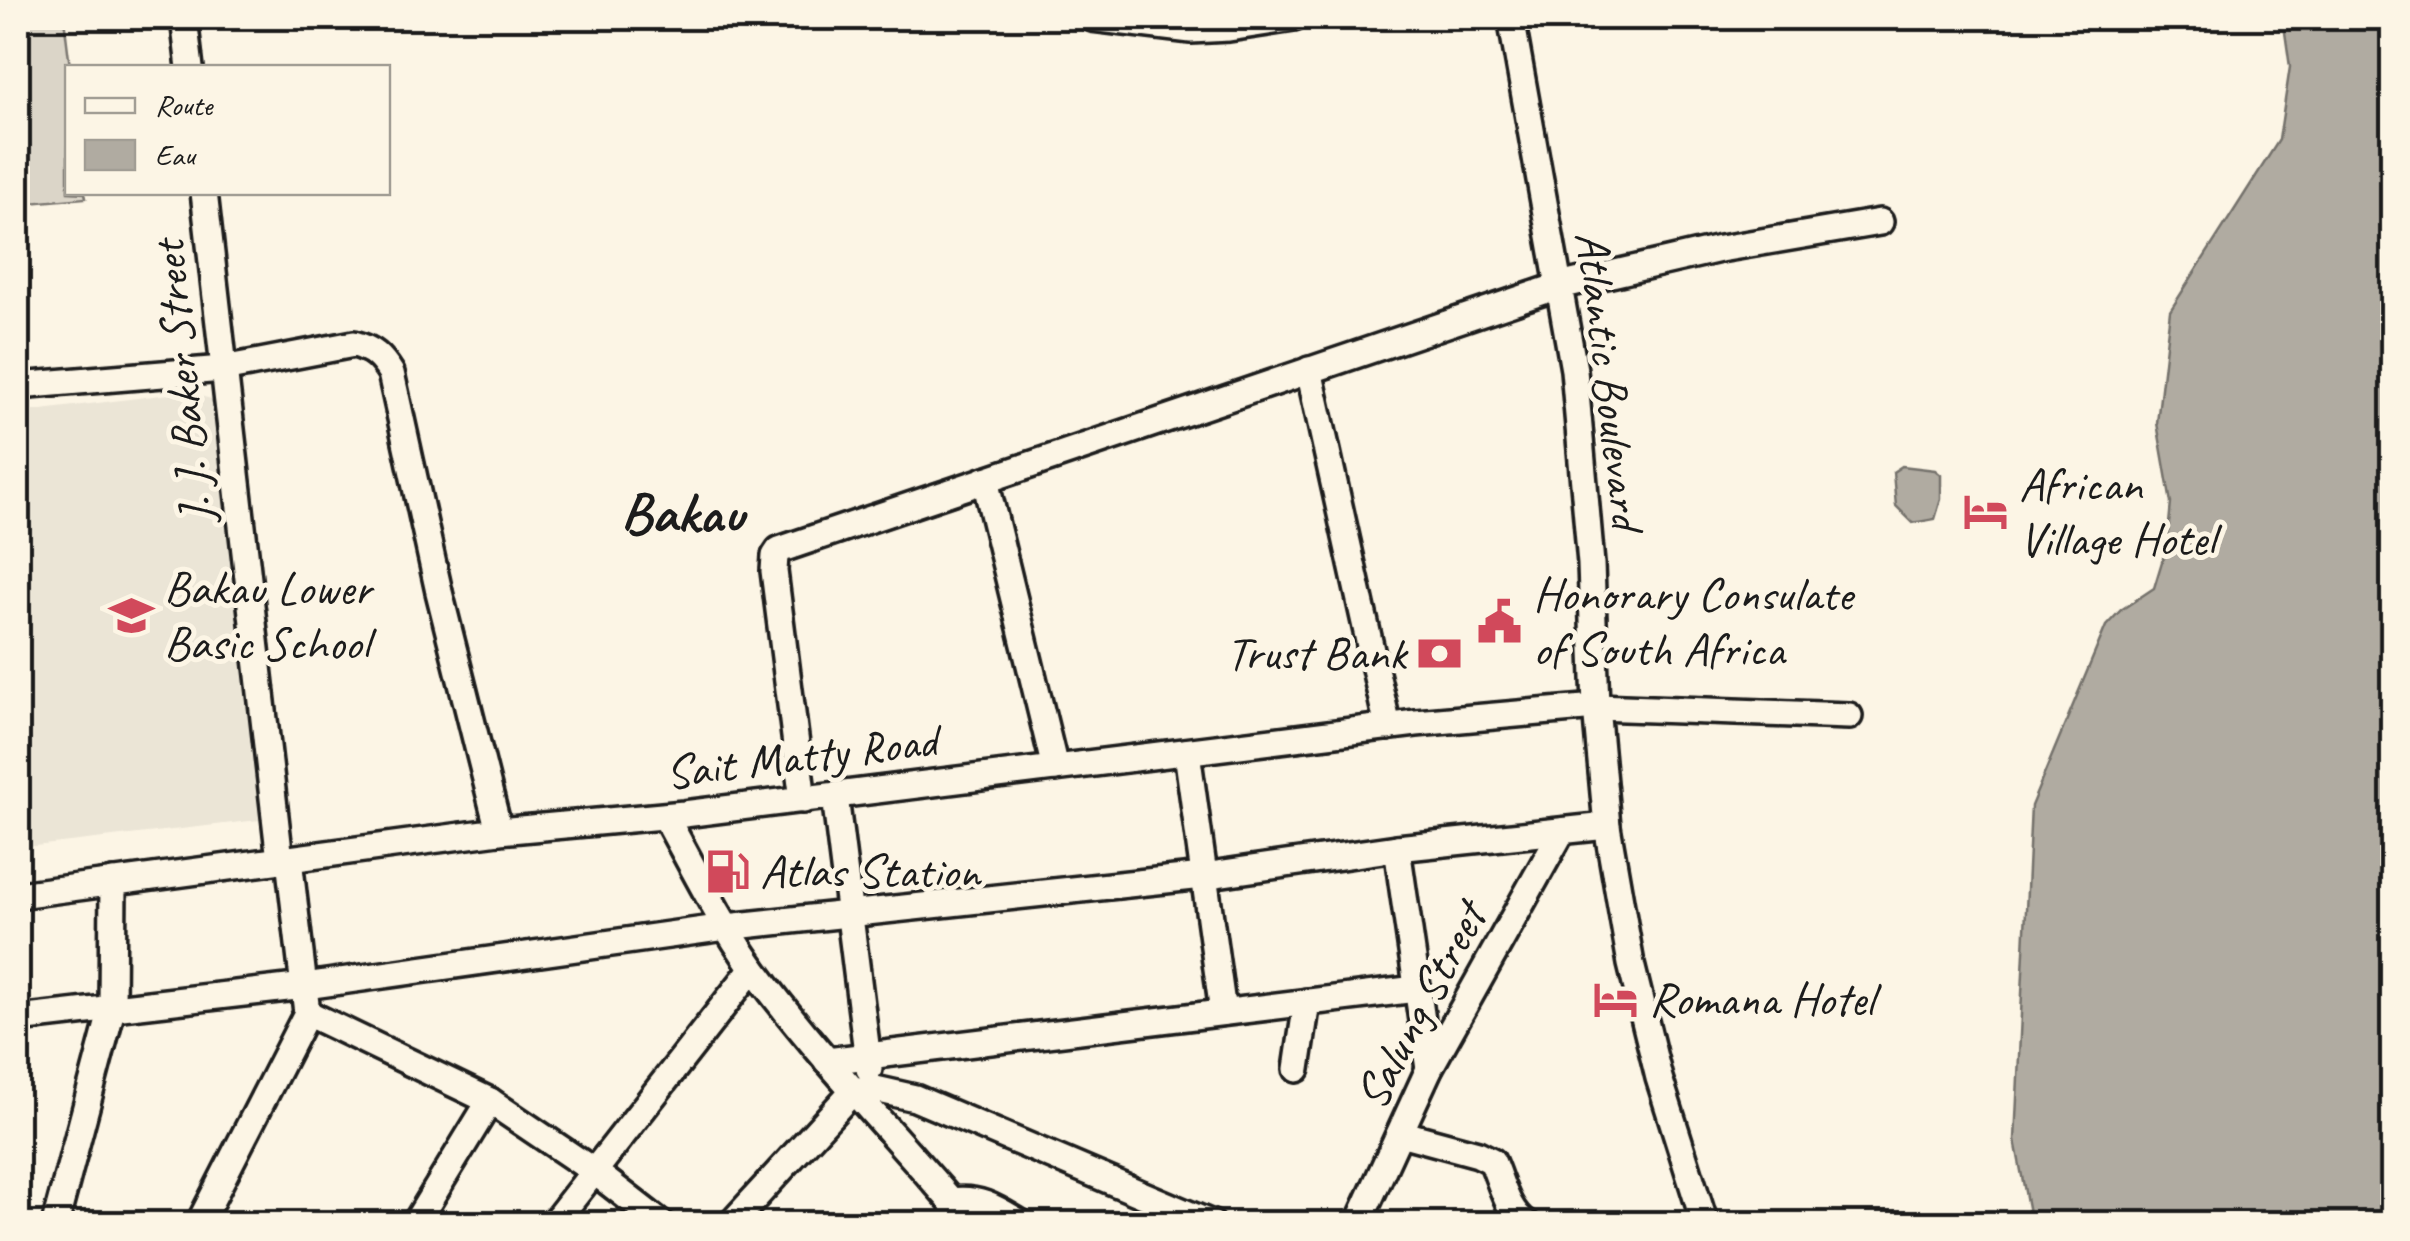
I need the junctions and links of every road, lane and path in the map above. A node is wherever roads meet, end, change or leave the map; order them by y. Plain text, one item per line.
1 (184, 18) edge
2 (1092, 18) edge
3 (1294, 18) edge
4 (1510, 18) edge
5 (190, 65) edge
6 (204, 195) edge
7 (1880, 222) dead end
8 (1559, 286) junction
9 (223, 369) junction
10 (1309, 370) junction
11 (18, 386) edge
12 (985, 480) junction
13 (1596, 707) junction
14 (1849, 716) dead end
15 (1388, 727) junction
16 (1187, 752) junction
17 (1055, 768) junction
18 (835, 796) junction
19 (803, 800) junction
20 (665, 816) junction
21 (1606, 826) junction
22 (500, 830) junction
23 (1562, 831) junction
24 (1398, 848) junction
25 (284, 860) junction
26 (1203, 876) junction
27 (113, 882) junction
28 (18, 895) edge
29 (850, 915) junction
30 (726, 927) junction
31 (754, 968) junction
32 (305, 986) junction
33 (1416, 989) junction
34 (1308, 1002) junction
35 (112, 1009) junction
36 (1222, 1012) junction
37 (307, 1013) junction
38 (18, 1019) edge
39 (868, 1056) junction
40 (827, 1061) junction
41 (1429, 1069) junction
42 (1297, 1070) dead end
43 (862, 1090) junction
44 (490, 1101) junction
45 (1400, 1133) junction
46 (595, 1172) junction
47 (951, 1200) junction
48 (56, 1224) edge
49 (199, 1224) edge
50 (415, 1224) edge
51 (554, 1224) edge
52 (662, 1224) edge
53 (730, 1224) edge
54 (970, 1224) edge
55 (1022, 1224) edge
56 (1212, 1224) edge
57 (1358, 1224) edge
58 (1526, 1224) edge
59 (1705, 1224) edge

1 - 5 street
2 - 3 street
4 - 8 street, Atlantic Boulevard
6 - 9 street, J. J. Baker Street
7 - 8 street
8 - 10 street
8 - 13 street, Atlantic Boulevard
9 - 11 street
9 - 22 street
9 - 25 street, J. J. Baker Street
10 - 12 street
10 - 15 street
12 - 17 street
12 - 19 street
13 - 14 street, Sait Matty Road
13 - 15 street, Sait Matty Road
13 - 21 street, Atlantic Boulevard
15 - 16 street, Sait Matty Road
16 - 17 street, Sait Matty Road
16 - 26 street
17 - 18 street, Sait Matty Road
18 - 19 street, Sait Matty Road
18 - 29 street
19 - 20 street, Sait Matty Road
20 - 22 street, Sait Matty Road
20 - 30 street
21 - 23 street
21 - 59 street, Atlantic Boulevard
22 - 25 street, Sait Matty Road
23 - 24 street
23 - 41 street, Salung Street
24 - 26 street
24 - 33 street
25 - 27 street, Sait Matty Road
25 - 32 street, J. J. Baker Street
26 - 29 street
26 - 36 street
27 - 28 street, Sait Matty Road
27 - 35 street
29 - 30 street
29 - 39 street
30 - 31 street
30 - 32 street
31 - 40 street
31 - 46 street
32 - 35 street
32 - 37 street, J. J. Baker Street
33 - 34 street
33 - 41 street
34 - 36 street
34 - 42 street
35 - 38 street
35 - 48 street
36 - 39 street
37 - 44 street
37 - 49 street
39 - 40 street
39 - 43 street
40 - 43 street
41 - 45 street, Salung Street
43 - 47 street
43 - 53 street
43 - 56 street
44 - 46 street
44 - 50 street
45 - 57 street, Salung Street
45 - 58 street
46 - 51 street
46 - 52 street
47 - 54 street
47 - 55 street

